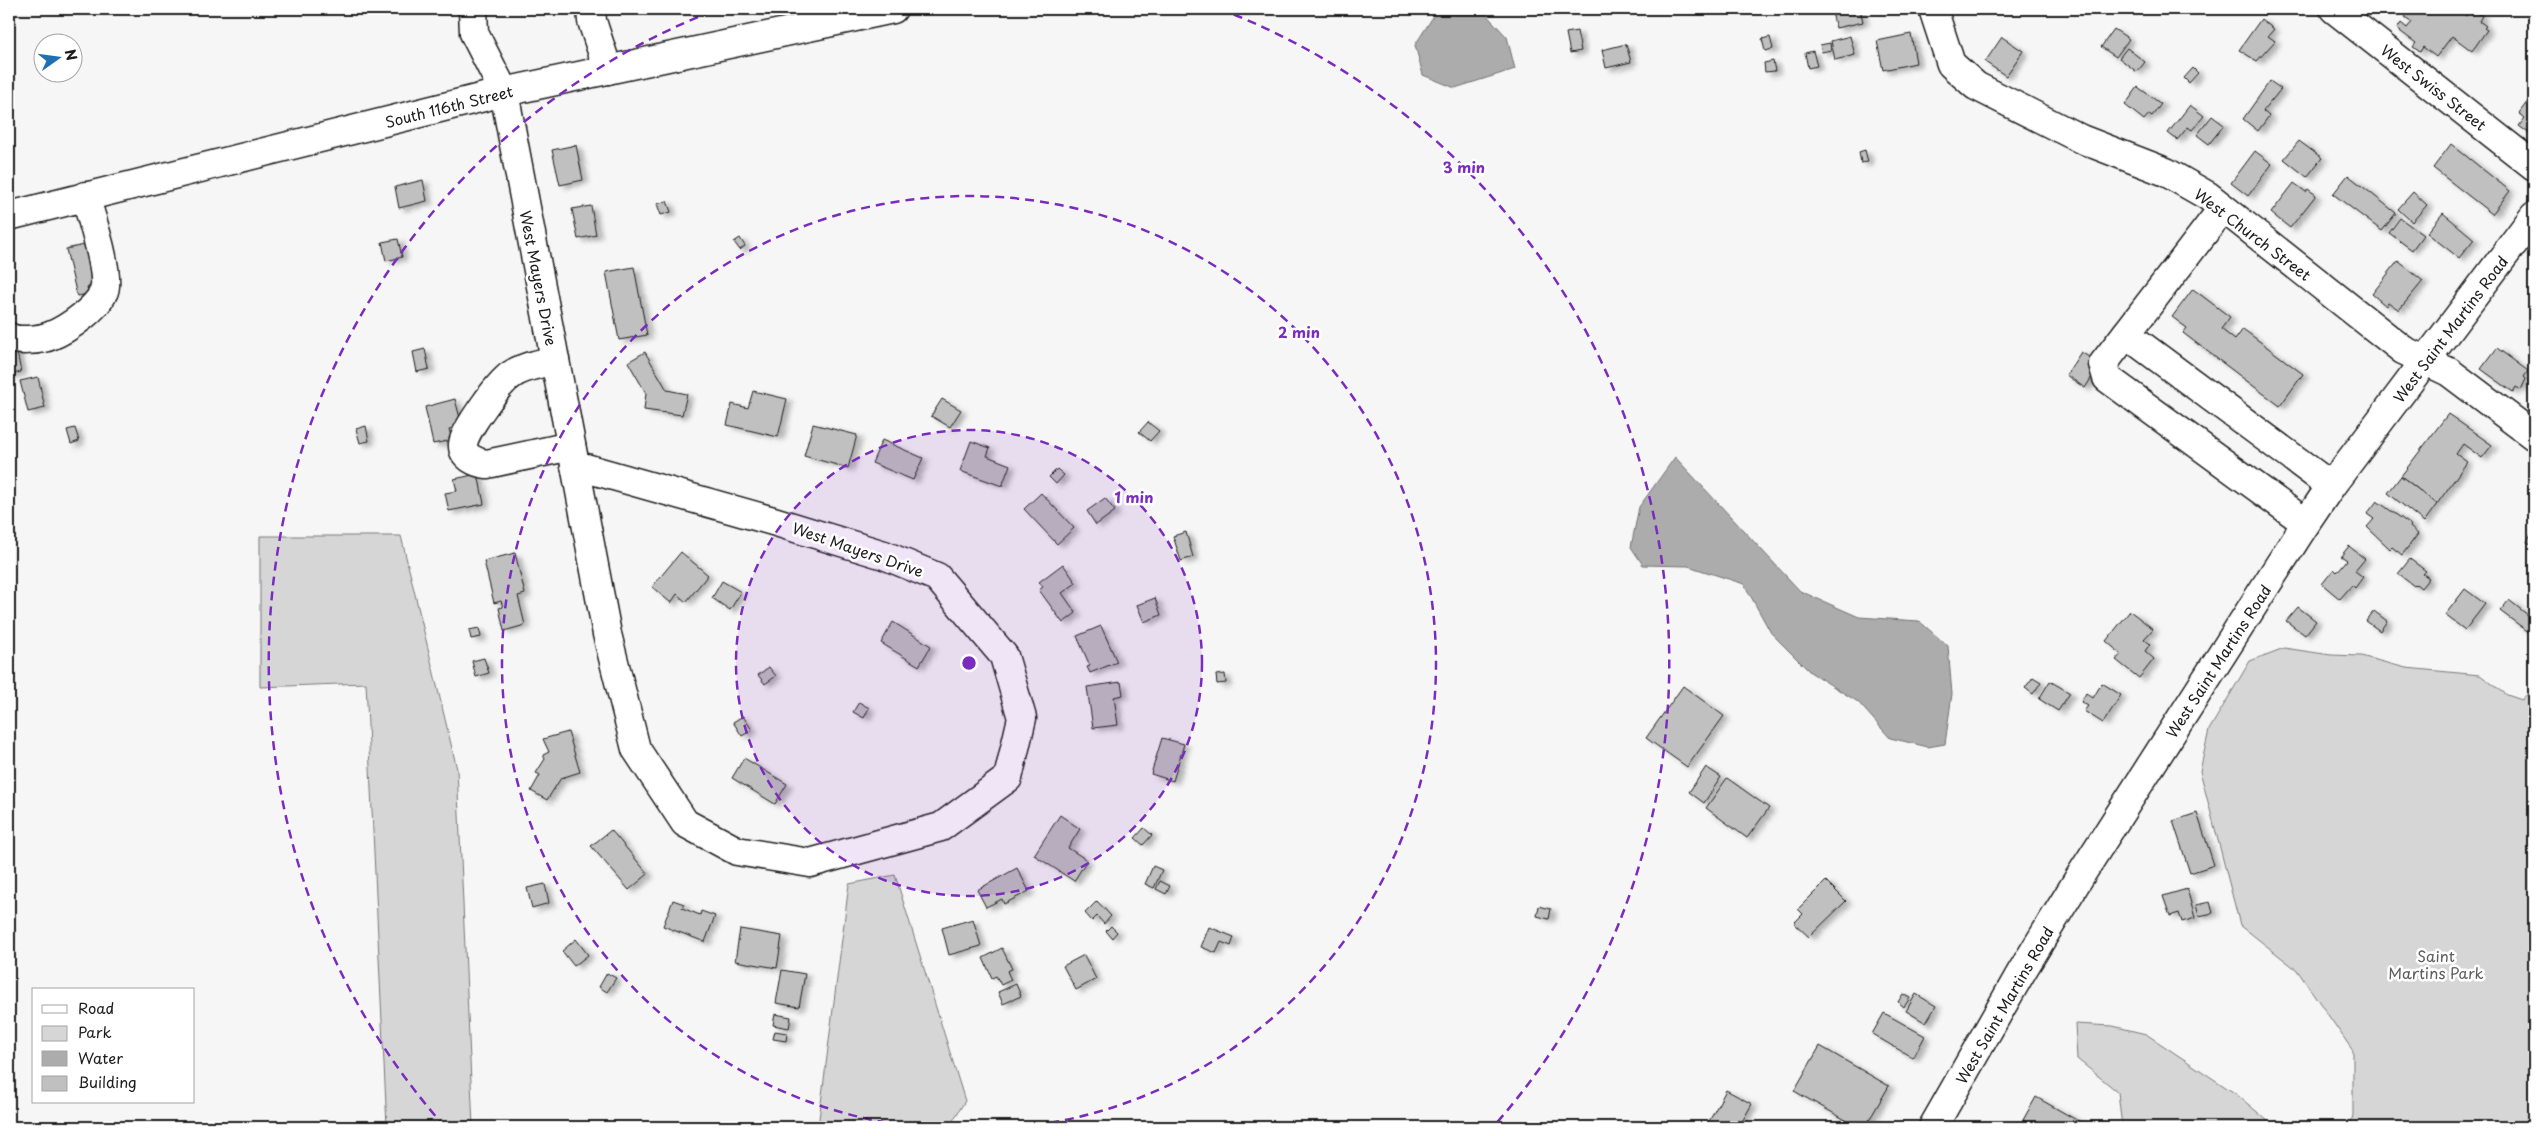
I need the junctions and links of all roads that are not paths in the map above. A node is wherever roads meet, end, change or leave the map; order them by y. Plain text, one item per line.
1 (474, 9) edge
2 (591, 9) edge
3 (893, 9) edge
4 (1933, 9) edge
5 (2334, 9) edge
6 (608, 70) junction
7 (504, 92) junction
8 (2534, 166) edge
9 (86, 196) junction
10 (2223, 208) junction
11 (9, 216) edge
12 (2534, 216) edge
13 (2126, 334) junction
14 (9, 338) edge
15 (555, 360) junction
16 (2426, 361) junction
17 (2534, 436) edge
18 (573, 456) junction
19 (2331, 486) junction
20 (2306, 523) junction
21 (1933, 1127) edge

1 - 7 street, West Mayers Drive
2 - 6 street
3 - 6 street, South 116th Street
4 - 10 street, West Church Street
5 - 8 street, West Swiss Street
6 - 7 street, South 116th Street
7 - 9 street, South 116th Street
7 - 15 street, West Mayers Drive
9 - 11 street, South 116th Street
9 - 14 street
10 - 13 street
10 - 16 street, West Church Street
12 - 16 street, West Saint Martins Road
13 - 19 street
13 - 20 street
15 - 18 street, West Mayers Drive
15 - 18 street
16 - 17 street, West Church Street
16 - 19 street, West Saint Martins Road
18 - 18 street, West Mayers Drive
19 - 20 street, West Saint Martins Road
20 - 21 street, West Saint Martins Road

